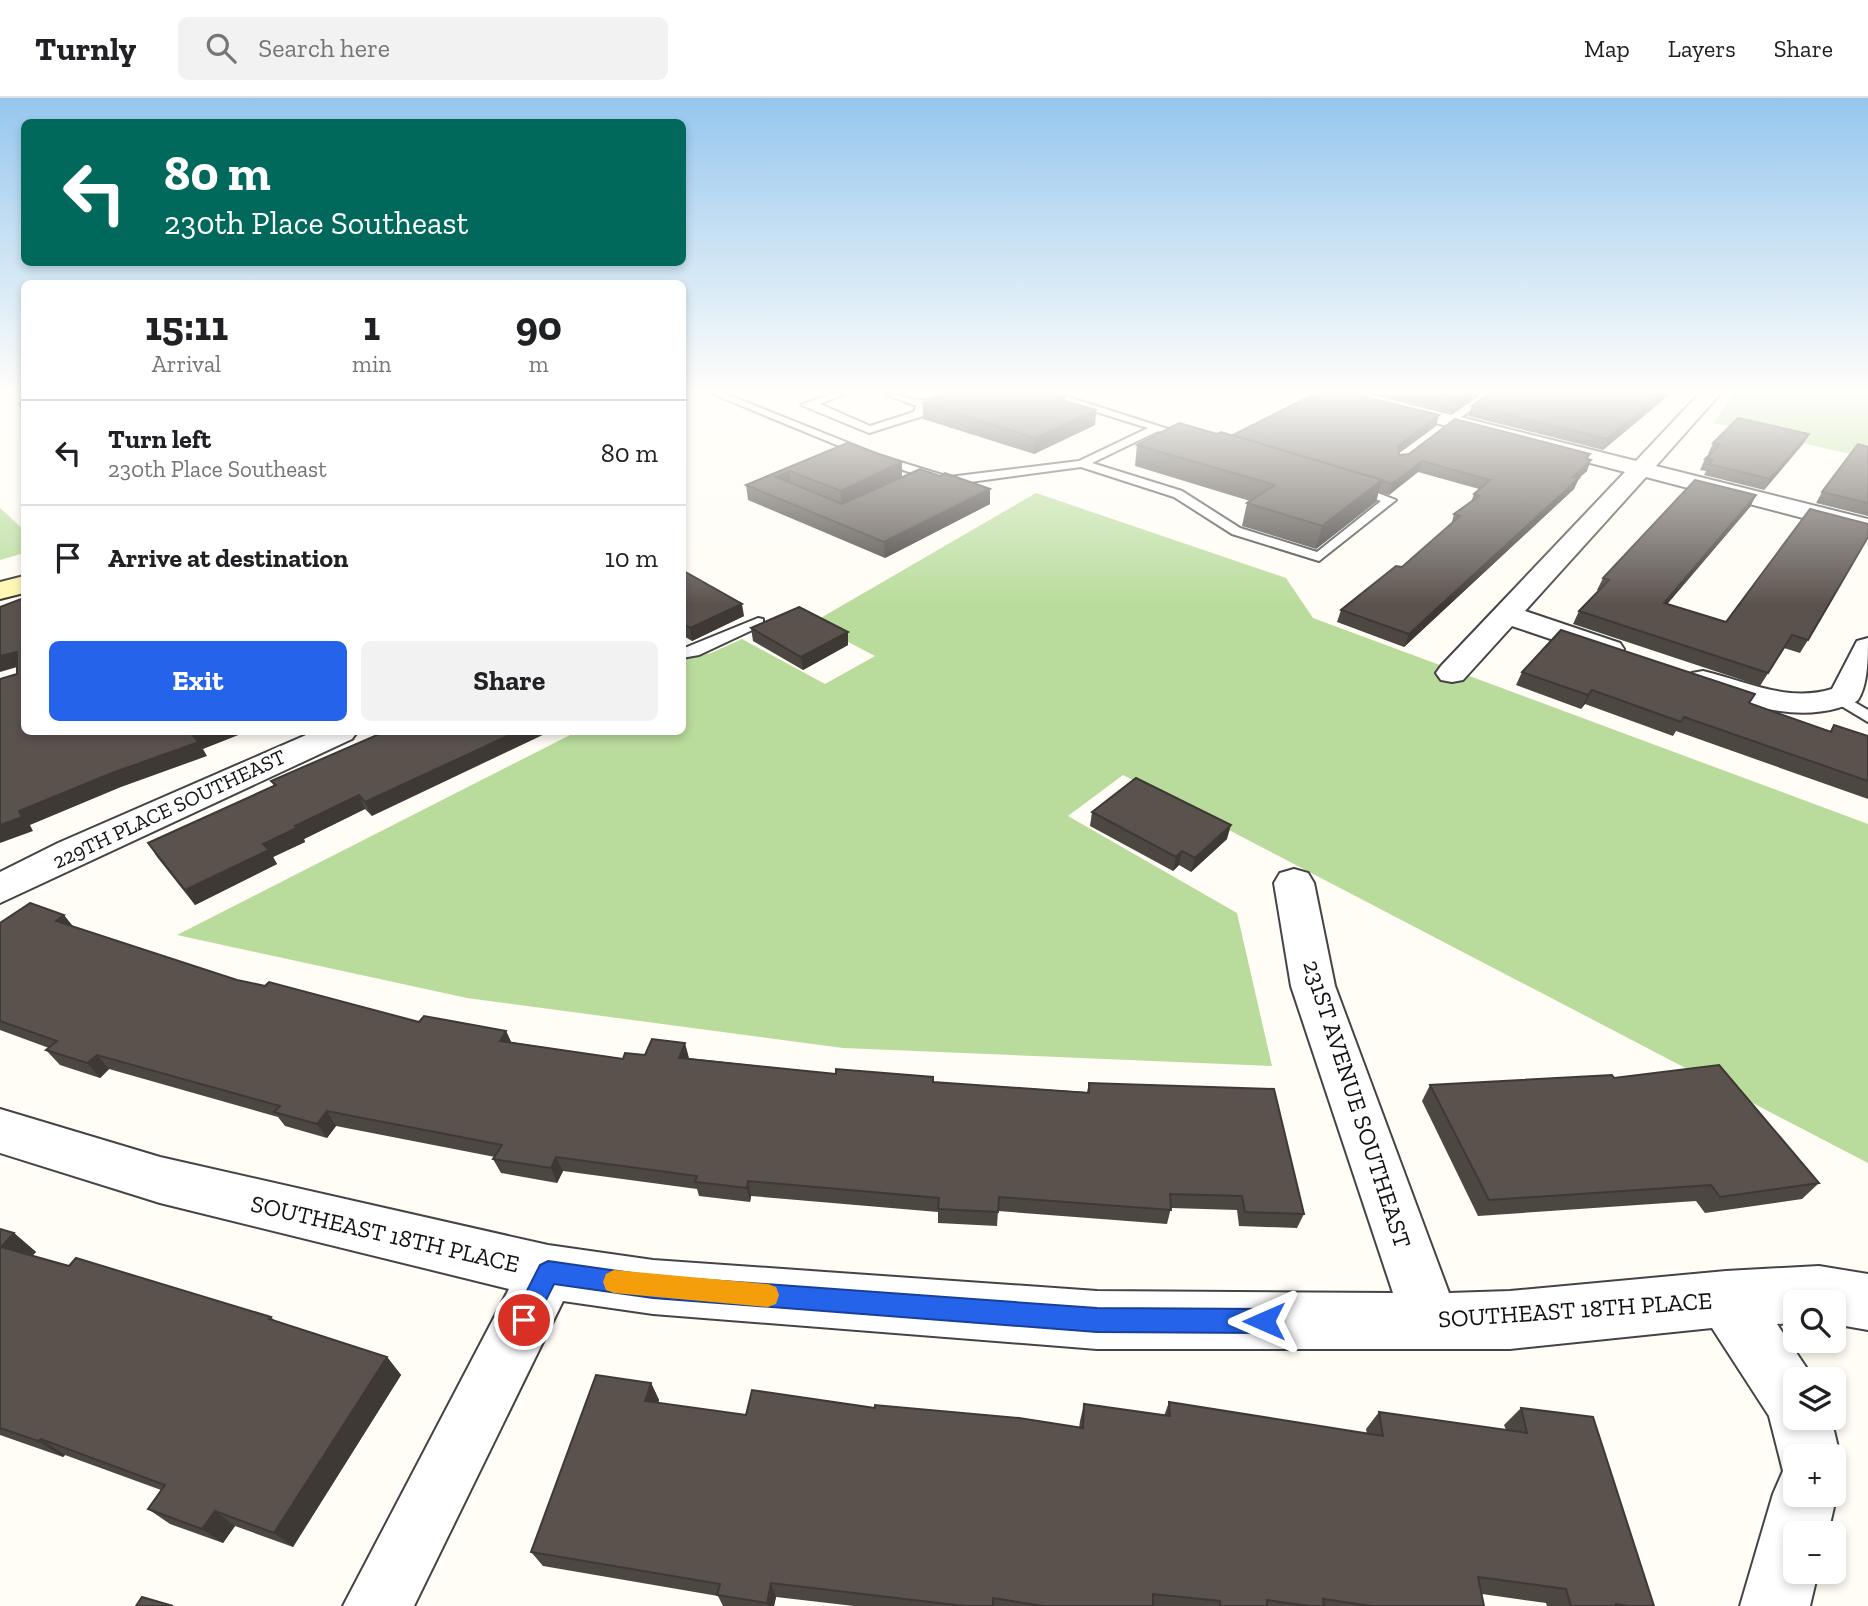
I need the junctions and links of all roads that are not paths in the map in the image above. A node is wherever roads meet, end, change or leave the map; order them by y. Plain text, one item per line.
1 (896, 464) edge
2 (1079, 464) edge
3 (1083, 464) edge
4 (1626, 464) edge
5 (1645, 464) edge
6 (1642, 468) junction
7 (925, 474) junction
8 (1338, 484) edge
9 (901, 485) edge
10 (1868, 527) edge
11 (21, 567) edge
12 (0, 573) edge
13 (21, 585) edge
14 (0, 591) edge
15 (1508, 615) junction
16 (758, 622) edge
17 (1868, 646) edge
18 (686, 653) edge
19 (1637, 658) edge
20 (1676, 671) edge
21 (1452, 673) dead end
22 (1824, 701) junction
23 (1868, 717) edge
24 (333, 735) edge
25 (1294, 883) dead end
26 (0, 889) edge
27 (0, 1131) edge
28 (548, 1272) junction
29 (1726, 1299) junction
30 (1868, 1302) edge
31 (1431, 1322) junction
32 (1783, 1384) edge
33 (1802, 1507) edge
34 (378, 1606) edge
35 (1775, 1606) edge

1 - 7 lane
2 - 7 lane
3 - 8 lane
4 - 6 street
5 - 6 street
6 - 10 street
6 - 15 street
7 - 9 lane
11 - 12 main road
13 - 14 main road
15 - 19 street
15 - 21 street
16 - 18 lane
17 - 22 street
20 - 22 street
22 - 23 lane
24 - 26 street, 229TH PLACE SOUTHEAST
25 - 31 street, 231ST AVENUE SOUTHEAST
27 - 28 street, SOUTHEAST 18TH PLACE
28 - 31 street, SOUTHEAST 18TH PLACE
28 - 34 street
29 - 30 street, SOUTHEAST 18TH PLACE
29 - 31 street, SOUTHEAST 18TH PLACE
29 - 32 street
33 - 35 street

